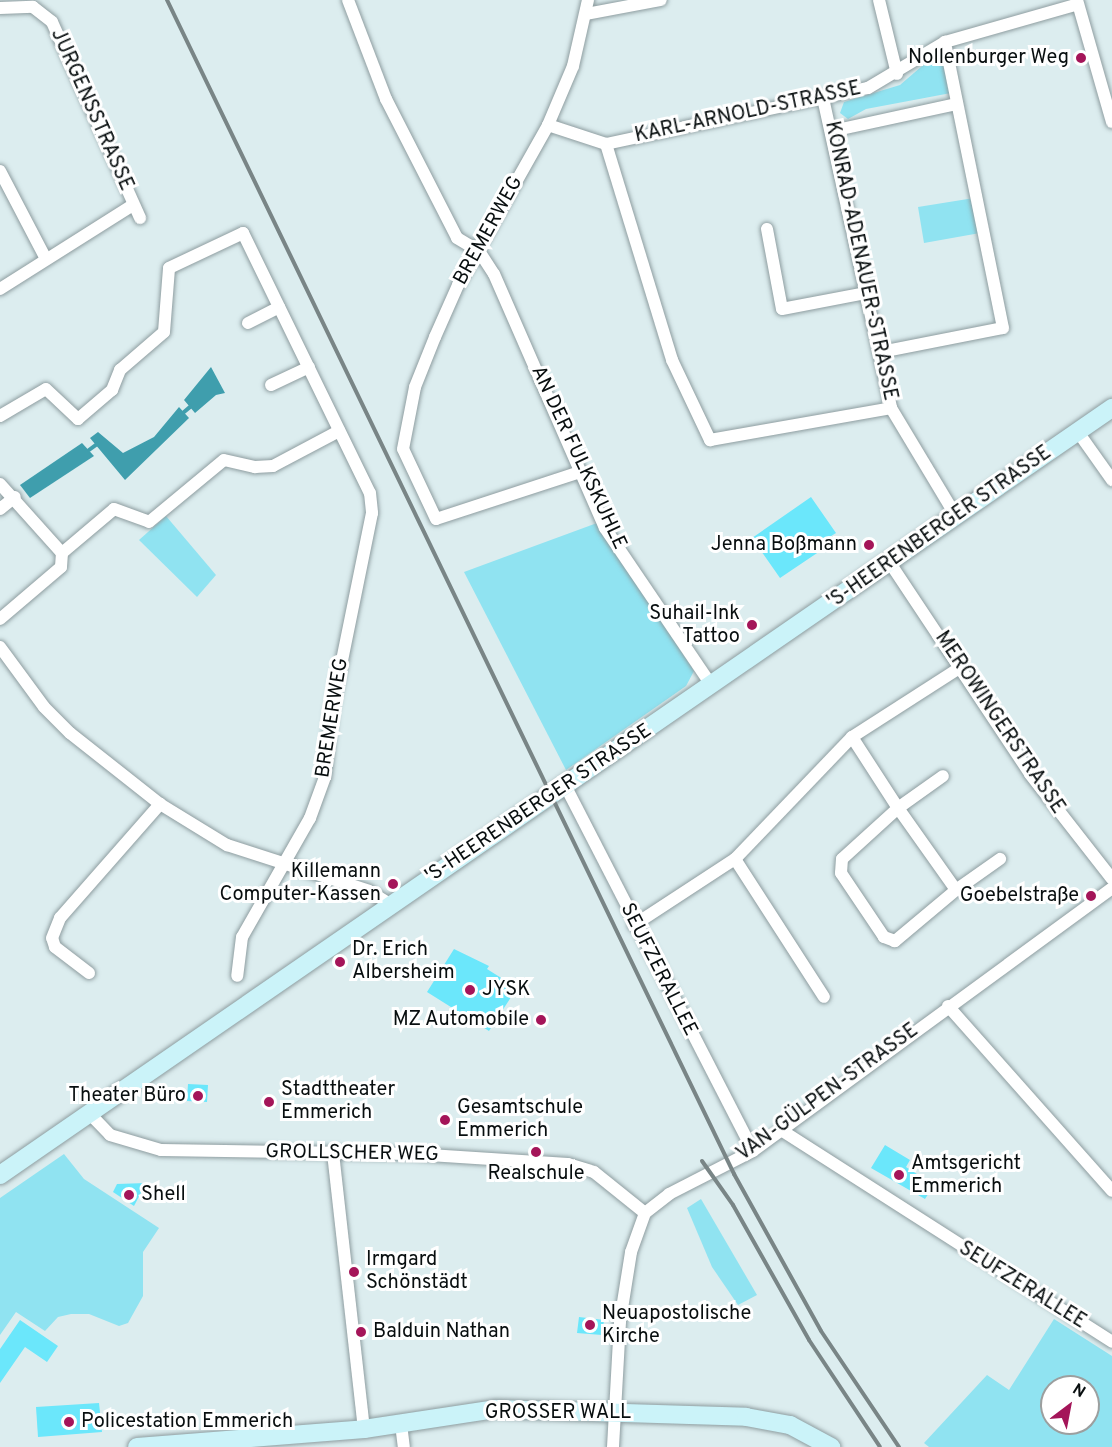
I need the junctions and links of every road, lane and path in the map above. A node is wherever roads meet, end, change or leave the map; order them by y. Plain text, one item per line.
1 (348, 0) edge
2 (588, 0) edge
3 (661, 0) edge
4 (879, 0) edge
5 (1077, 2) edge
6 (0, 8) edge
7 (586, 14) junction
8 (945, 42) junction
9 (897, 74) junction
10 (823, 98) junction
11 (957, 104) junction
12 (1112, 122) edge
13 (548, 125) junction
14 (832, 131) junction
15 (606, 144) junction
16 (0, 171) edge
17 (134, 205) junction
18 (140, 218) dead end
19 (767, 229) dead end
20 (479, 251) junction
21 (46, 259) junction
22 (0, 289) edge
23 (866, 293) junction
24 (279, 308) junction
25 (248, 323) dead end
26 (881, 352) junction
27 (309, 367) junction
28 (271, 385) dead end
29 (891, 408) junction
30 (1112, 408) edge
31 (0, 416) edge
32 (339, 431) junction
33 (1078, 432) junction
34 (580, 472) junction
35 (1112, 480) edge
36 (0, 484) edge
37 (15, 497) junction
38 (0, 509) edge
39 (956, 516) junction
40 (62, 553) junction
41 (890, 563) junction
42 (0, 619) edge
43 (0, 647) edge
44 (961, 667) junction
45 (712, 686) junction
46 (852, 737) junction
47 (942, 776) dead end
48 (566, 787) junction
49 (160, 804) junction
50 (898, 808) junction
51 (735, 859) junction
52 (1000, 859) dead end
53 (287, 863) junction
54 (1112, 879) edge
55 (1112, 888) edge
56 (956, 890) junction
57 (391, 904) junction
58 (634, 925) junction
59 (89, 973) dead end
60 (237, 976) dead end
61 (824, 997) dead end
62 (948, 1006) junction
63 (90, 1114) junction
64 (781, 1130) junction
65 (753, 1151) junction
66 (333, 1153) junction
67 (0, 1175) edge
68 (1112, 1191) edge
69 (645, 1213) junction
70 (1112, 1342) edge
71 (613, 1412) junction
72 (401, 1424) junction
73 (364, 1429) junction
74 (137, 1447) edge
75 (404, 1447) edge
76 (614, 1447) edge
77 (831, 1447) edge

1 - 20 street
2 - 7 street, BREMERWEG
3 - 7 street
4 - 9 street
5 - 8 street, KARL-ARNOLD-STRASSE
5 - 12 street
6 - 17 street, JURGENSSTRASSE
7 - 13 street, BREMERWEG
8 - 9 street, KARL-ARNOLD-STRASSE
8 - 11 street
9 - 10 street, KARL-ARNOLD-STRASSE
10 - 14 street, KONRAD-ADENAUER-STRASSE
10 - 15 street, KARL-ARNOLD-STRASSE
11 - 14 street, KARL-ARNOLD-STRASSE
11 - 26 street
13 - 15 street
13 - 20 street, BREMERWEG
14 - 23 street, KONRAD-ADENAUER-STRASSE
15 - 29 street
16 - 21 street
17 - 18 street, JURGENSSTRASSE
17 - 21 street
19 - 23 street
20 - 34 street, AN DER FULKSKUHLE
20 - 34 street, BREMERWEG
21 - 22 street
23 - 26 street, KONRAD-ADENAUER-STRASSE
24 - 25 street
24 - 27 street
24 - 31 street
26 - 29 street, KONRAD-ADENAUER-STRASSE
27 - 28 street
27 - 32 street
29 - 39 street, KONRAD-ADENAUER-STRASSE
30 - 33 street, 'S-HEERENBERGER STRASSE
32 - 40 street
32 - 53 street, BREMERWEG
33 - 35 street
33 - 39 street, 'S-HEERENBERGER STRASSE
34 - 45 street, AN DER FULKSKUHLE
36 - 37 street
37 - 38 street
37 - 40 street
39 - 41 street, 'S-HEERENBERGER STRASSE
40 - 42 street
41 - 44 street, MEROWINGERSTRASSE
41 - 45 street, 'S-HEERENBERGER STRASSE
43 - 49 street
44 - 46 street
44 - 54 street, MEROWINGERSTRASSE
45 - 48 street, 'S-HEERENBERGER STRASSE
46 - 50 street
46 - 51 street
47 - 50 street
48 - 57 street, 'S-HEERENBERGER STRASSE
48 - 58 street, SEUFZERALLEE
49 - 53 street
49 - 59 street
50 - 56 street
50 - 56 street
51 - 58 street
51 - 61 street
52 - 56 street
53 - 57 street
53 - 60 street, BREMERWEG
55 - 62 street, VAN-GÜLPEN-STRASSE
57 - 63 street, 'S-HEERENBERGER STRASSE
58 - 65 street, SEUFZERALLEE
62 - 64 street, VAN-GÜLPEN-STRASSE
62 - 68 street
63 - 66 street, GROLLSCHER WEG
63 - 67 street, 'S-HEERENBERGER STRASSE
64 - 65 street, VAN-GÜLPEN-STRASSE
64 - 70 street, SEUFZERALLEE
65 - 69 street, VAN-GÜLPEN-STRASSE
66 - 69 street, GROLLSCHER WEG
66 - 73 street
69 - 71 street
71 - 72 street, GROSSER WALL
71 - 76 street
71 - 77 street, GROSSER WALL
72 - 73 street, GROSSER WALL
72 - 75 street
73 - 74 street, GROSSER WALL

